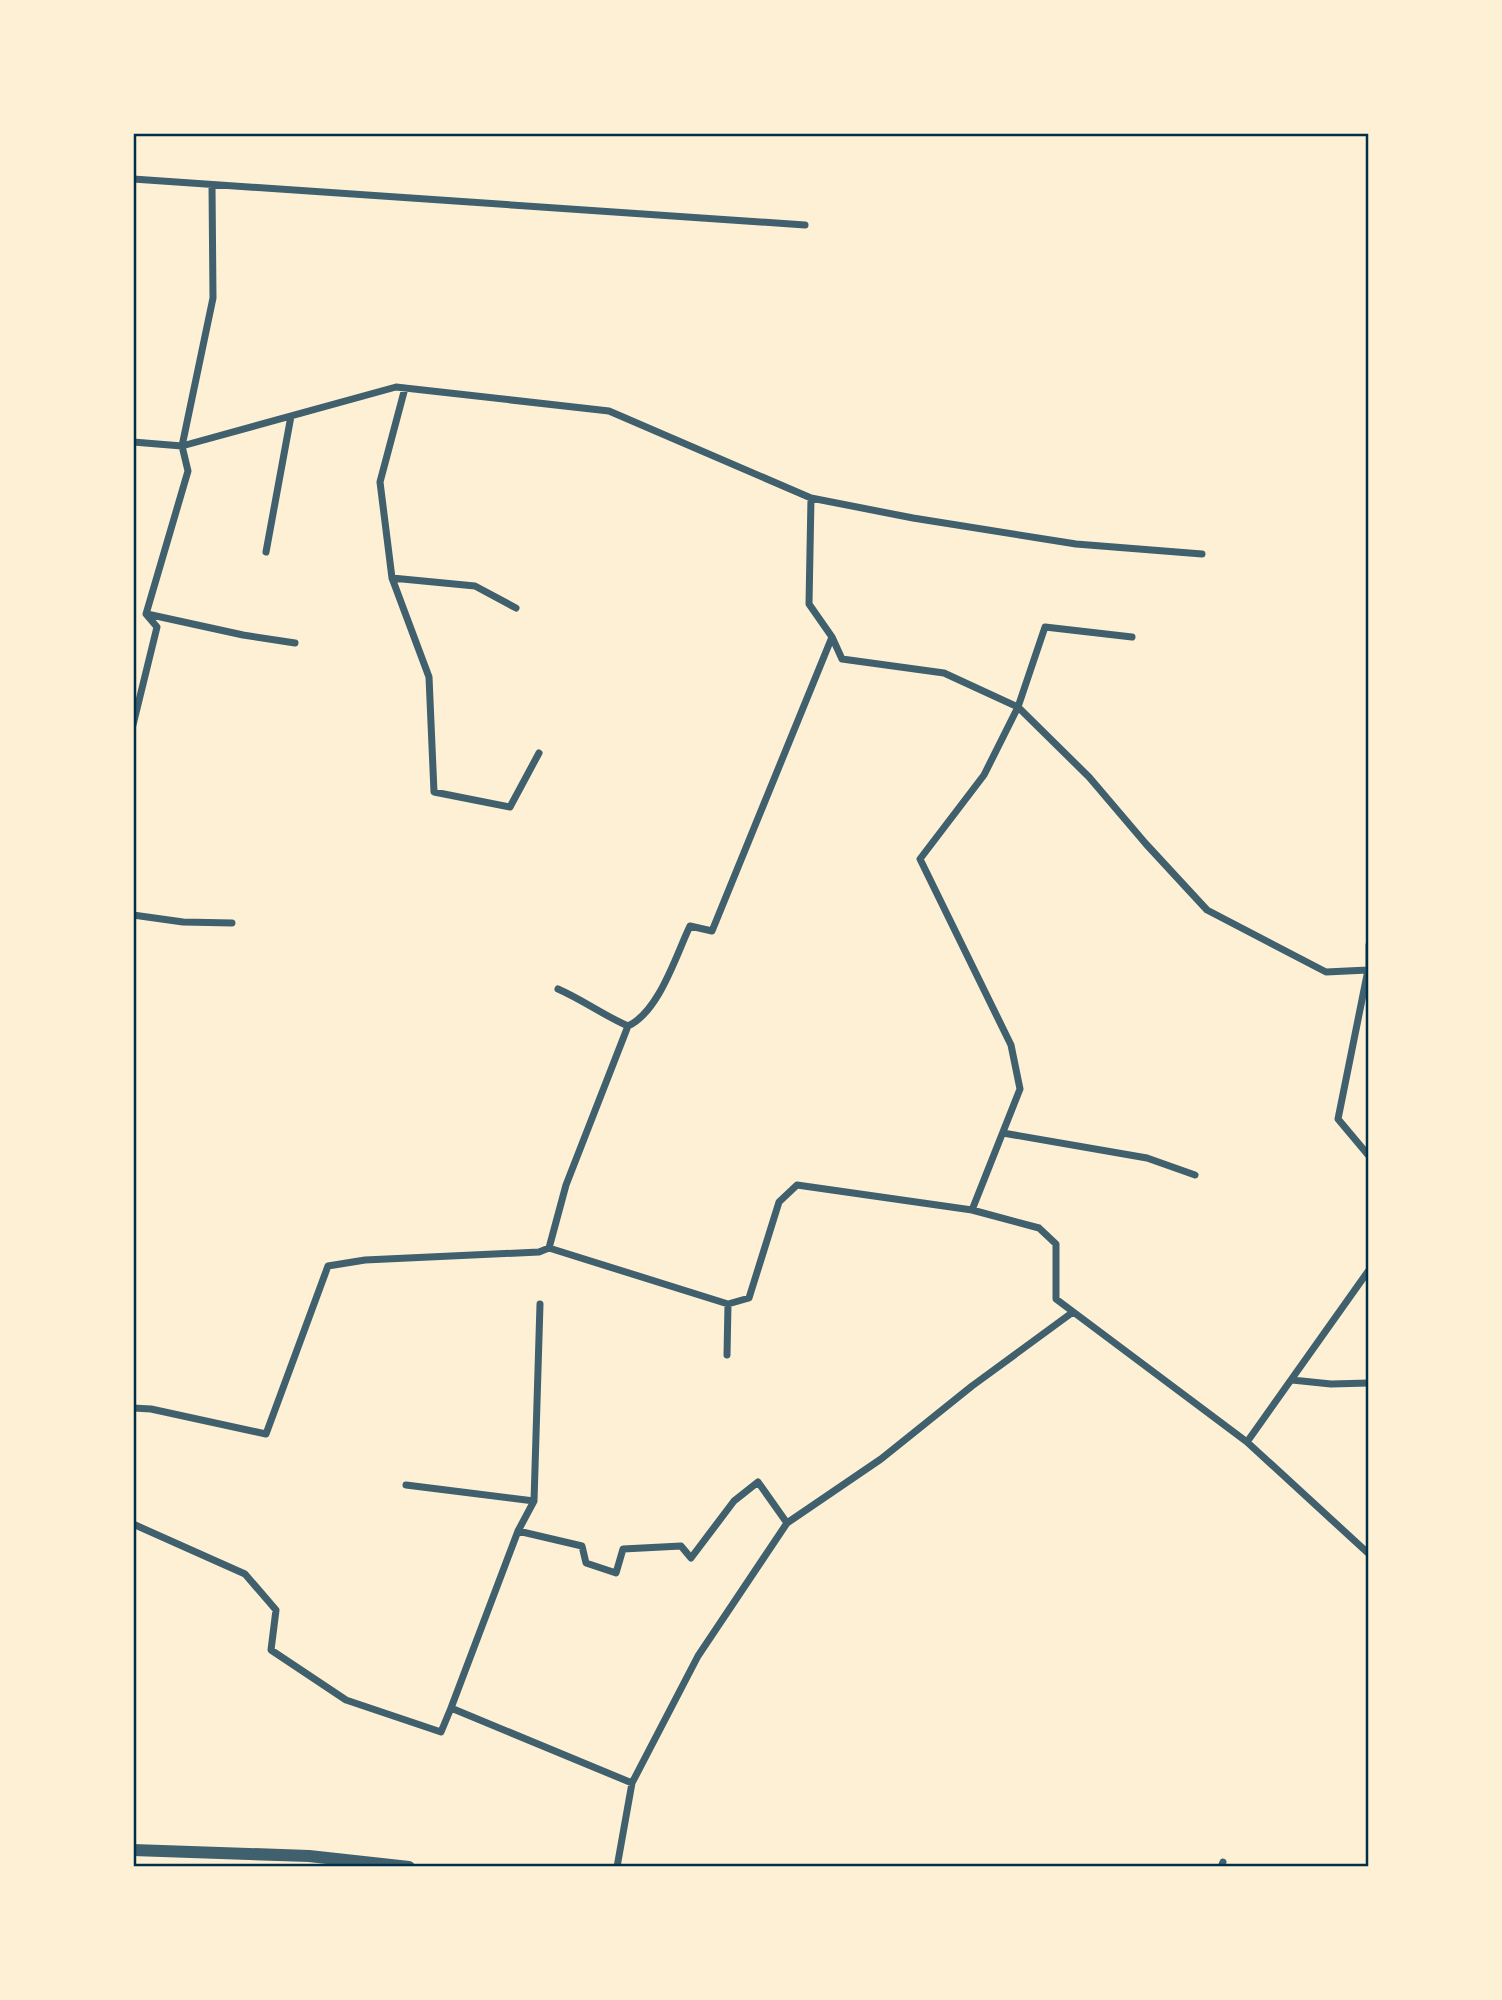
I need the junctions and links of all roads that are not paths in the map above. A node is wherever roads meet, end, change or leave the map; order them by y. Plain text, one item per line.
1 (133, 179) edge
2 (212, 185) junction
3 (805, 225) dead end
4 (405, 388) junction
5 (291, 416) junction
6 (133, 442) edge
7 (182, 446) junction
8 (811, 498) junction
9 (266, 552) dead end
10 (1202, 554) dead end
11 (392, 578) junction
12 (516, 608) dead end
13 (146, 614) junction
14 (832, 637) junction
15 (1132, 637) dead end
16 (295, 643) dead end
17 (1018, 707) junction
18 (133, 725) edge
19 (539, 752) dead end
20 (133, 915) edge
21 (232, 923) dead end
22 (1369, 945) edge
23 (1368, 971) edge
24 (558, 989) dead end
25 (628, 1026) junction
26 (1003, 1133) junction
27 (1369, 1156) edge
28 (1195, 1175) dead end
29 (972, 1210) junction
30 (549, 1248) junction
31 (1369, 1270) edge
32 (540, 1304) dead end
33 (729, 1304) junction
34 (1073, 1312) junction
35 (727, 1355) dead end
36 (1292, 1380) junction
37 (1369, 1383) edge
38 (133, 1408) edge
39 (1247, 1442) junction
40 (405, 1485) dead end
41 (534, 1501) junction
42 (787, 1522) junction
43 (133, 1524) edge
44 (518, 1531) junction
45 (1369, 1554) edge
46 (451, 1707) junction
47 (632, 1783) junction
48 (133, 1850) edge
49 (409, 1867) edge
50 (617, 1867) edge

1 - 2 street
2 - 3 street
2 - 7 street
4 - 5 street
4 - 8 street
4 - 11 street
5 - 7 street
5 - 9 street
6 - 7 street
7 - 13 street
8 - 10 street
8 - 14 street
11 - 12 street
11 - 19 street
13 - 16 street
13 - 18 street
14 - 17 street
14 - 25 street
15 - 17 street
17 - 23 street
17 - 26 street
20 - 21 street
22 - 23 street
23 - 27 street
24 - 25 street
25 - 30 street
26 - 28 street
26 - 29 street
29 - 33 street
29 - 34 street
30 - 33 street
30 - 38 street
31 - 36 street
32 - 41 street
33 - 35 street
34 - 39 street
34 - 42 street
36 - 37 street
36 - 39 street
39 - 45 street
40 - 41 street
41 - 44 street
42 - 44 street
42 - 47 street
43 - 46 street
44 - 46 street
46 - 47 street
47 - 50 street
48 - 49 street

